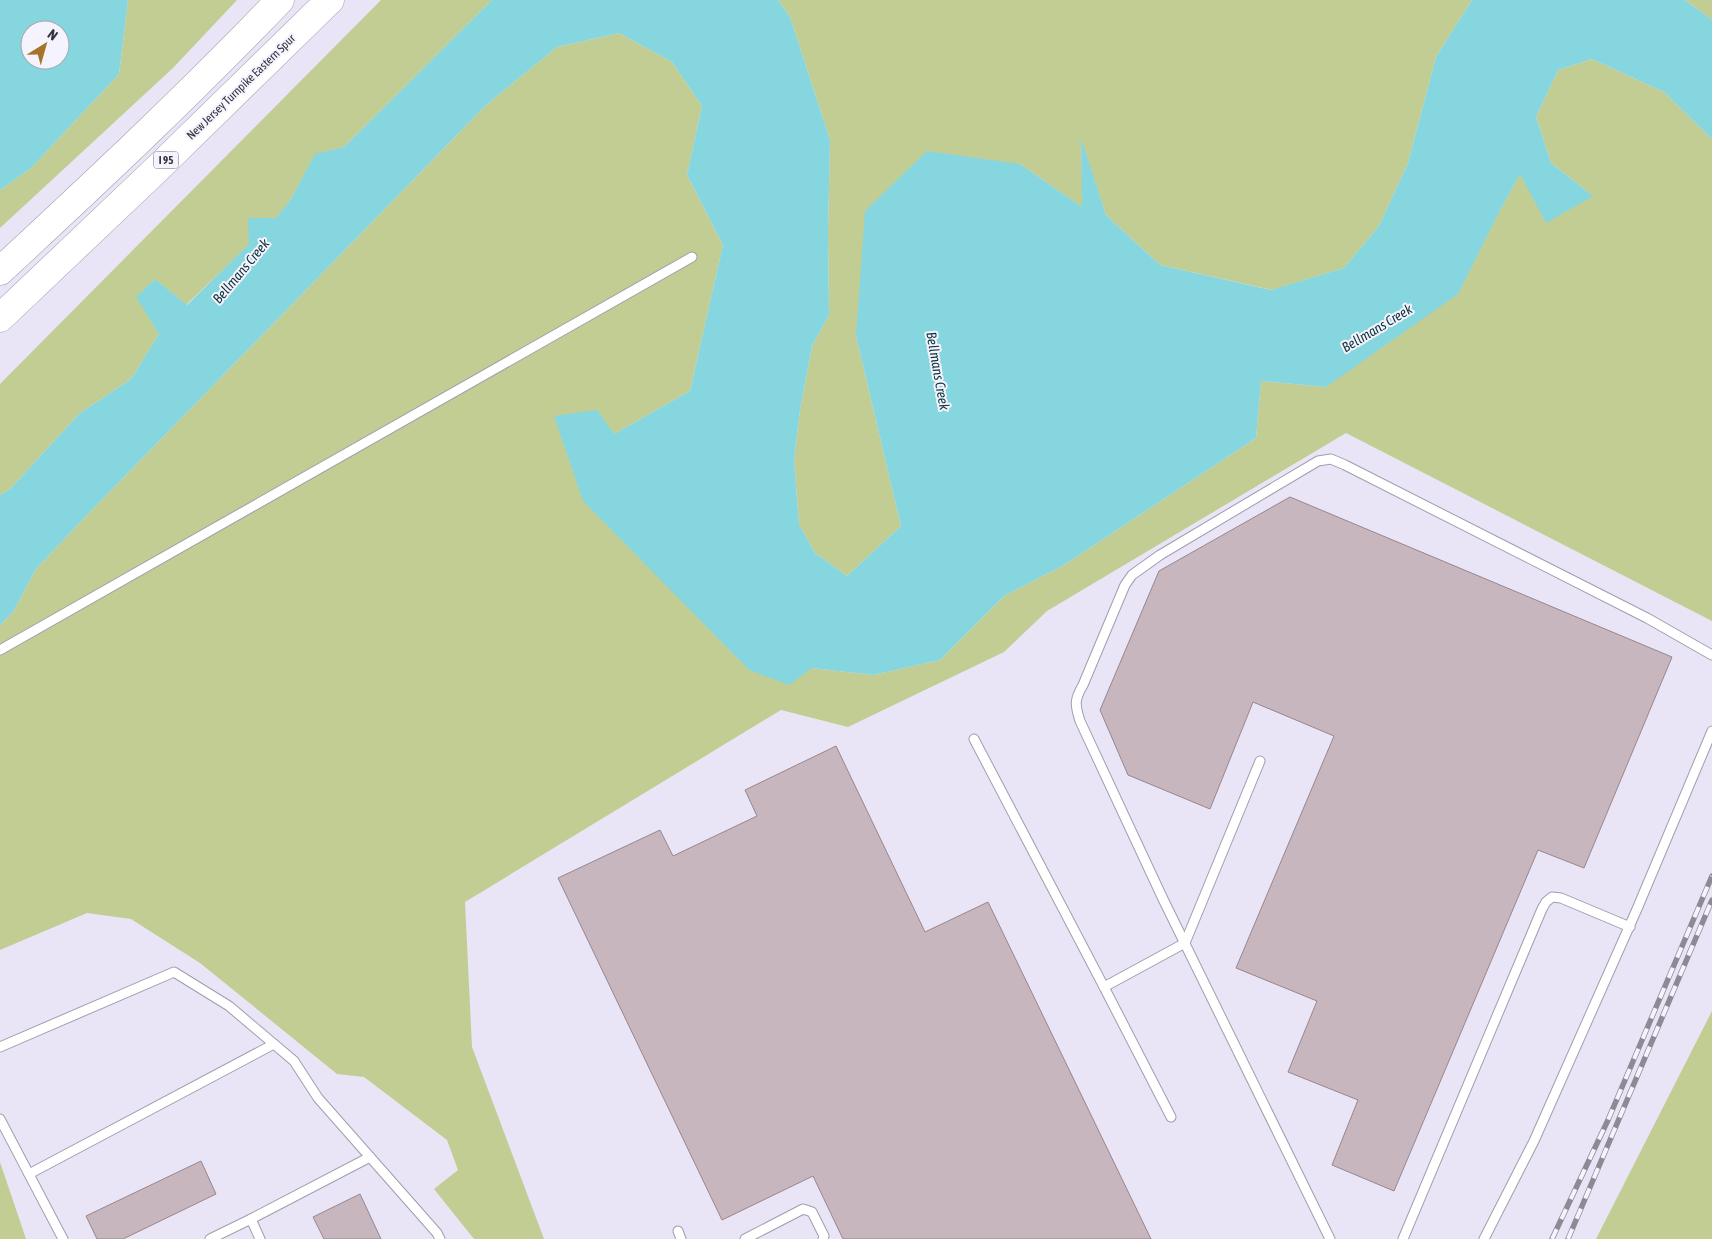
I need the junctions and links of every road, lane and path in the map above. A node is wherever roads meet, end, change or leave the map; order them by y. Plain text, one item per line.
1 (280, 0) edge
2 (330, 0) edge
3 (692, 257) dead end
4 (0, 271) edge
5 (0, 318) edge
6 (0, 650) edge
7 (1712, 655) edge
8 (1712, 731) edge
9 (974, 739) dead end
10 (1260, 761) dead end
11 (1630, 927) junction
12 (1185, 943) junction
13 (1104, 987) junction
14 (274, 1044) junction
15 (0, 1047) edge
16 (1171, 1117) dead end
17 (0, 1119) edge
18 (370, 1156) junction
19 (29, 1174) junction
20 (251, 1219) junction
21 (63, 1239) edge
22 (210, 1239) edge
23 (260, 1239) edge
24 (440, 1239) edge
25 (744, 1239) edge
26 (823, 1239) edge
27 (1330, 1239) edge
28 (1403, 1239) edge
29 (1484, 1239) edge

1 - 4 highway, I 95
2 - 5 highway, New Jersey Turnpike Eastern Spur / I 95
3 - 6 lane
7 - 12 lane
8 - 11 lane
9 - 13 lane
10 - 12 lane
11 - 28 lane
11 - 29 lane
12 - 13 lane
12 - 27 lane
13 - 16 lane
14 - 15 lane
14 - 18 lane
14 - 19 lane
17 - 19 lane
18 - 20 lane
18 - 24 lane
19 - 21 lane
20 - 22 lane
20 - 23 lane
25 - 26 lane

